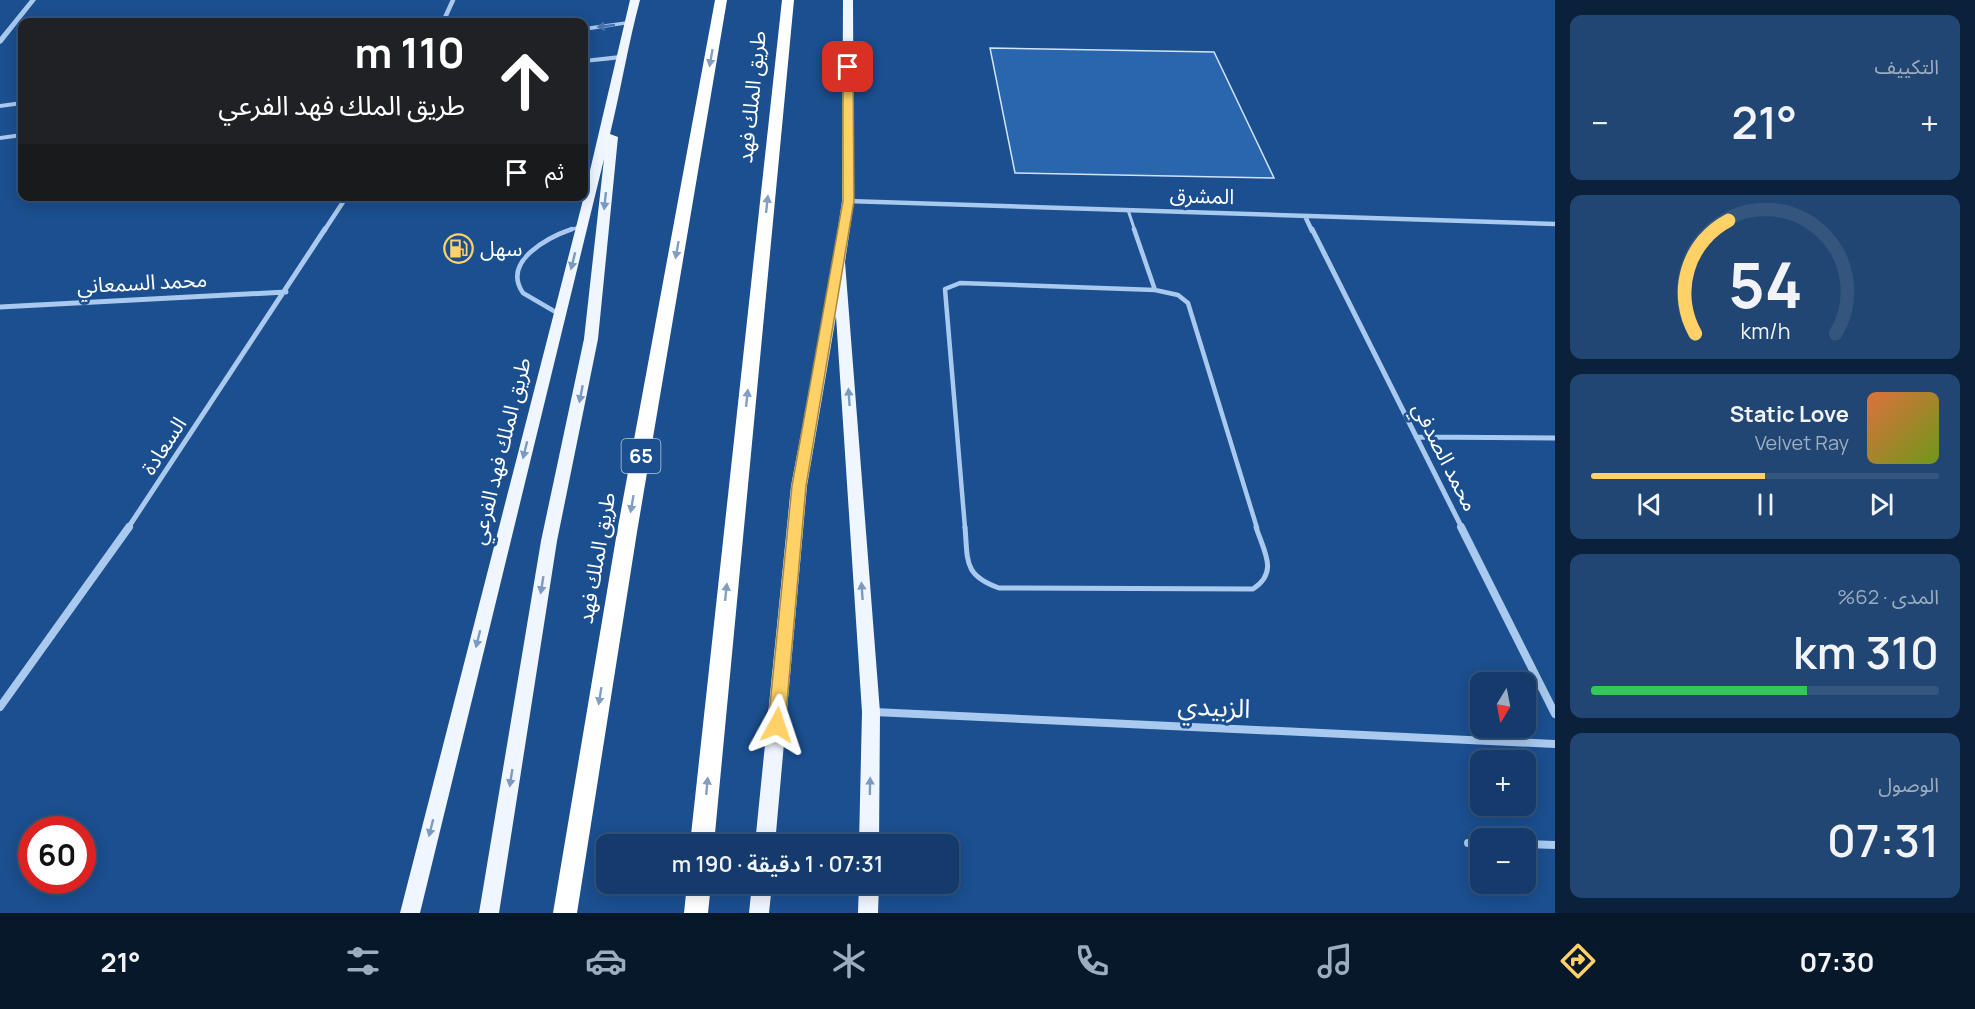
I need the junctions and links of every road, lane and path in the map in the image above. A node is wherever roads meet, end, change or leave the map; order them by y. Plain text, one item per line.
1 (33, 0) edge
2 (453, 0) edge
3 (635, 0) edge
4 (721, 0) edge
5 (788, 0) edge
6 (848, 0) edge
7 (19, 18) edge
8 (445, 18) edge
9 (18, 19) edge
10 (628, 23) junction
11 (588, 28) edge
12 (0, 42) edge
13 (620, 57) junction
14 (588, 61) edge
15 (618, 80) junction
16 (18, 104) edge
17 (0, 106) edge
18 (18, 136) edge
19 (0, 138) edge
20 (344, 201) edge
21 (848, 201) junction
22 (1128, 210) junction
23 (1305, 216) junction
24 (1555, 224) edge
25 (582, 226) junction
26 (839, 262) junction
27 (1155, 290) junction
28 (286, 292) junction
29 (0, 307) edge
30 (560, 314) junction
31 (1416, 436) junction
32 (1555, 438) edge
33 (0, 707) edge
34 (871, 712) junction
35 (1555, 714) edge
36 (1555, 744) edge
37 (703, 834) edge
38 (766, 834) edge
39 (869, 834) edge
40 (1536, 844) edge
41 (1555, 845) edge
42 (698, 894) edge
43 (761, 894) edge
44 (869, 894) edge
45 (410, 913) edge
46 (489, 913) edge
47 (565, 913) edge
48 (696, 913) edge
49 (759, 913) edge
50 (868, 913) edge

1 - 7 street
2 - 8 street
3 - 10 main road, طريق الملك فهد الفرعي
4 -> 47 highway, طريق الملك فهد / 65
37 -> 5 highway, طريق الملك فهد
6 - 21 main road
9 - 12 street
10 -> 11 street
10 - 13 main road, طريق الملك فهد الفرعي
13 - 14 street
13 - 15 main road, طريق الملك فهد الفرعي
15 - 25 main road, طريق الملك فهد الفرعي
15 -> 46 main road
16 - 17 street
18 - 19 street
20 - 28 street, السعادة
21 - 22 street, المشرق
21 - 26 main road
22 - 23 street, المشرق
22 - 27 lane
23 - 24 street, المشرق
23 - 31 street, محمد الصدفي
25 -> 30 main road, طريق الملك فهد الفرعي
25 - 30 lane
34 -> 26 main road
26 - 38 main road
27 - 27 lane
28 - 29 street, محمد السمعاني
28 - 33 street, السعادة
30 -> 45 main road, طريق الملك فهد الفرعي
31 - 32 street
31 - 35 street, محمد الصدفي
34 - 36 street, الزبيدي
39 -> 34 main road
40 - 41 street
42 - 48 highway
43 - 49 main road
44 - 50 main road

